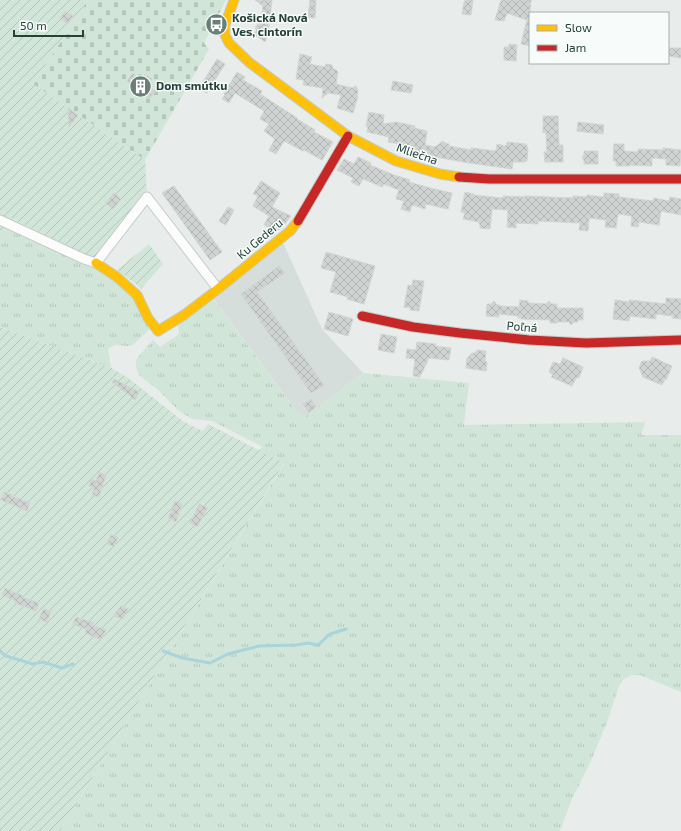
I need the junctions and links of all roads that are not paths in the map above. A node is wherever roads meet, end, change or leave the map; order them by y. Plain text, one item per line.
1 (234, 0) edge
2 (348, 136) junction
3 (681, 179) edge
4 (0, 220) edge
5 (96, 263) junction
6 (218, 289) junction
7 (362, 316) dead end
8 (681, 340) edge

1 - 2 street, Mliečna
2 - 3 street, Mliečna
2 - 6 street, Ku Gederu
4 - 5 street
5 - 6 street, Ku Gederu
5 - 6 street
7 - 8 street, Poľná

